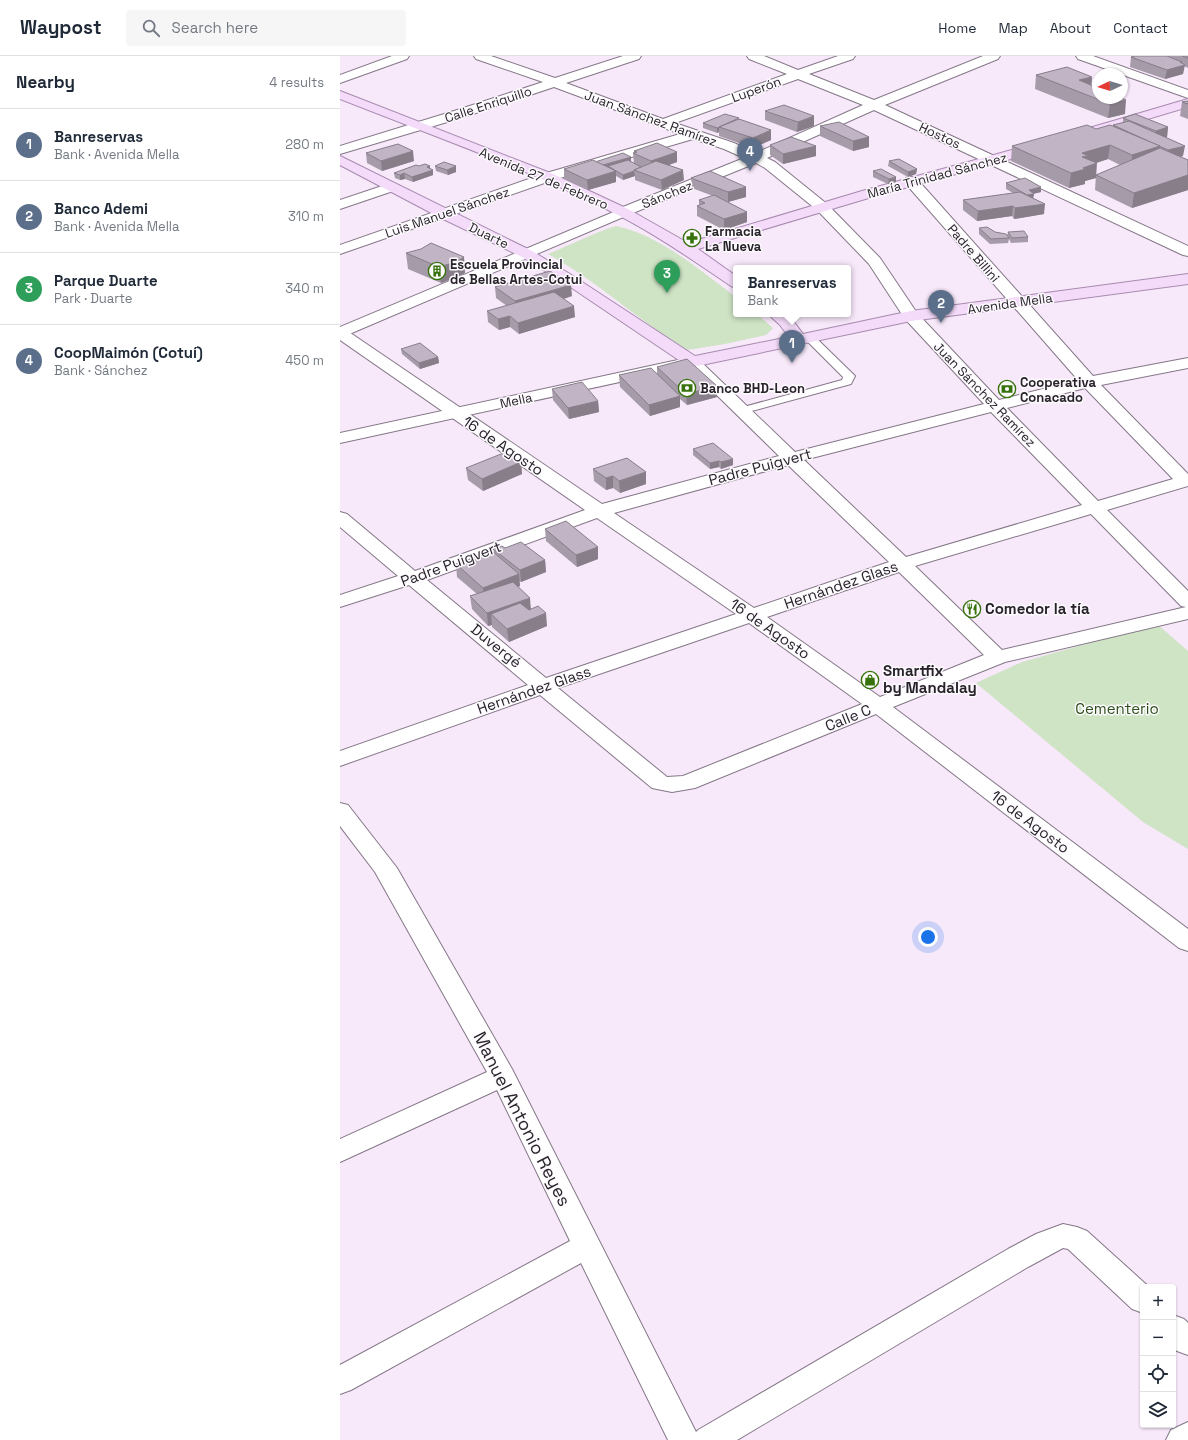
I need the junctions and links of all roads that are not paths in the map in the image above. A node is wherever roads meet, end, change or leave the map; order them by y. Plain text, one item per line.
1 (403, 56) edge
2 (480, 56) edge
3 (635, 56) edge
4 (753, 56) edge
5 (849, 56) edge
6 (994, 56) edge
7 (1082, 56) edge
8 (797, 74) junction
9 (340, 79) edge
10 (556, 83) junction
11 (1188, 94) edge
12 (340, 95) edge
13 (1188, 103) edge
14 (874, 105) junction
15 (664, 123) junction
16 (421, 126) junction
17 (692, 134) junction
18 (1068, 139) edge
19 (1053, 143) edge
20 (340, 150) edge
21 (757, 158) junction
22 (340, 160) edge
23 (992, 160) junction
24 (548, 177) junction
25 (912, 182) junction
26 (391, 187) junction
27 (340, 205) edge
28 (822, 207) junction
29 (623, 212) junction
30 (444, 214) junction
31 (686, 248) junction
32 (340, 250) edge
33 (1188, 252) edge
34 (527, 254) junction
35 (1188, 279) edge
36 (733, 281) edge
37 (1017, 302) junction
38 (911, 316) junction
39 (780, 317) edge
40 (340, 333) edge
41 (804, 338) junction
42 (692, 362) junction
43 (1188, 363) edge
44 (1089, 382) junction
45 (996, 407) junction
46 (744, 410) junction
47 (454, 413) junction
48 (340, 438) edge
49 (792, 458) junction
50 (1187, 480) edge
51 (1095, 506) junction
52 (599, 511) junction
53 (340, 518) edge
54 (902, 564) junction
55 (413, 578) junction
56 (340, 601) edge
57 (1188, 602) edge
58 (1188, 613) edge
59 (753, 615) junction
60 (998, 657) junction
61 (544, 686) junction
62 (878, 706) junction
63 (340, 759) edge
64 (672, 785) joint
65 (340, 810) edge
66 (1188, 942) edge
67 (503, 1076) junction
68 (340, 1152) edge
69 (587, 1246) junction
70 (1140, 1297) edge
71 (1176, 1331) edge
72 (1188, 1342) edge
73 (340, 1380) edge
74 (1188, 1436) edge
75 (684, 1440) edge
76 (709, 1440) edge
77 (1182, 1440) edge

1 - 9 street
2 - 10 street, Juan Sánchez Ramírez
3 - 10 street, Calle Enriquillo
4 - 8 street, Hostos
5 - 8 street, Luperón
6 - 14 street, Sánchez
7 - 11 street
8 - 14 street, Hostos
8 - 15 street, Luperón
10 - 15 street, Juan Sánchez Ramírez
10 - 16 street, Calle Enriquillo
12 - 16 main road, Avenida 27 de Febrero
13 - 18 main road
14 - 21 street, Sánchez
14 - 23 street, Hostos
15 - 17 street, Juan Sánchez Ramírez
16 - 20 street, Calle Enriquillo
16 - 24 main road, Avenida 27 de Febrero
17 - 21 street, Juan Sánchez Ramírez
17 - 24 street, Luis Manuel Sánchez
19 - 23 main road, María Trinidad Sánchez
21 - 28 street, Juan Sánchez Ramírez
21 - 29 street, Sánchez
22 - 26 main road, Duarte
23 - 25 main road, María Trinidad Sánchez
23 - 33 street, Hostos
24 - 29 main road, Avenida 27 de Febrero
24 - 30 street, Luis Manuel Sánchez
25 - 28 main road, María Trinidad Sánchez
25 - 37 street, Padre Billini
26 - 27 street
26 - 30 main road, Duarte
28 - 31 main road, María Trinidad Sánchez
28 - 38 street, Juan Sánchez Ramírez
29 - 31 main road, Avenida 27 de Febrero
29 - 34 street, Sánchez
30 - 32 street, Luis Manuel Sánchez
30 - 34 main road, Duarte
31 - 36 main road, Avenida 27 de Febrero
34 - 40 street, Sánchez
34 - 42 main road, Duarte
35 - 37 main road, Avenida Mella
37 - 38 main road, Avenida Mella
37 - 44 street, Padre Billini
38 - 41 main road, Avenida Mella
38 - 45 street, Juan Sánchez Ramírez
39 - 41 main road
40 - 47 street, 16 de Agosto
41 - 42 main road, Avenida Mella
41 - 46 lane
42 - 46 street
42 - 47 street, Mella
43 - 44 street, Padre Puigvert
44 - 45 street, Padre Puigvert
44 - 50 street, Padre Billini
45 - 49 street, Padre Puigvert
45 - 51 street, Juan Sánchez Ramírez
46 - 49 street
47 - 48 street, Mella
47 - 52 street, 16 de Agosto
49 - 52 street, Padre Puigvert
49 - 54 street
50 - 51 street, Hernández Glass
51 - 54 street, Hernández Glass
51 - 57 street, Juan Sánchez Ramírez
52 - 55 street, Padre Puigvert
52 - 59 street, 16 de Agosto
53 - 55 street, Duvergé
54 - 59 street, Hernández Glass
54 - 60 street
55 - 56 street, Padre Puigvert
55 - 61 street, Duvergé
58 - 60 street, Calle C
59 - 61 street, Hernández Glass
59 - 62 street, 16 de Agosto
60 - 62 street, Calle C
61 - 63 street, Hernández Glass
61 - 64 street, Duvergé
62 - 64 street, Calle C
62 - 66 street, 16 de Agosto
65 - 67 street, Manuel Antonio Reyes
67 - 68 street
67 - 69 street, Manuel Antonio Reyes
69 - 73 street
69 - 75 street, Manuel Antonio Reyes
70 - 76 street
71 - 72 street
74 - 77 street

